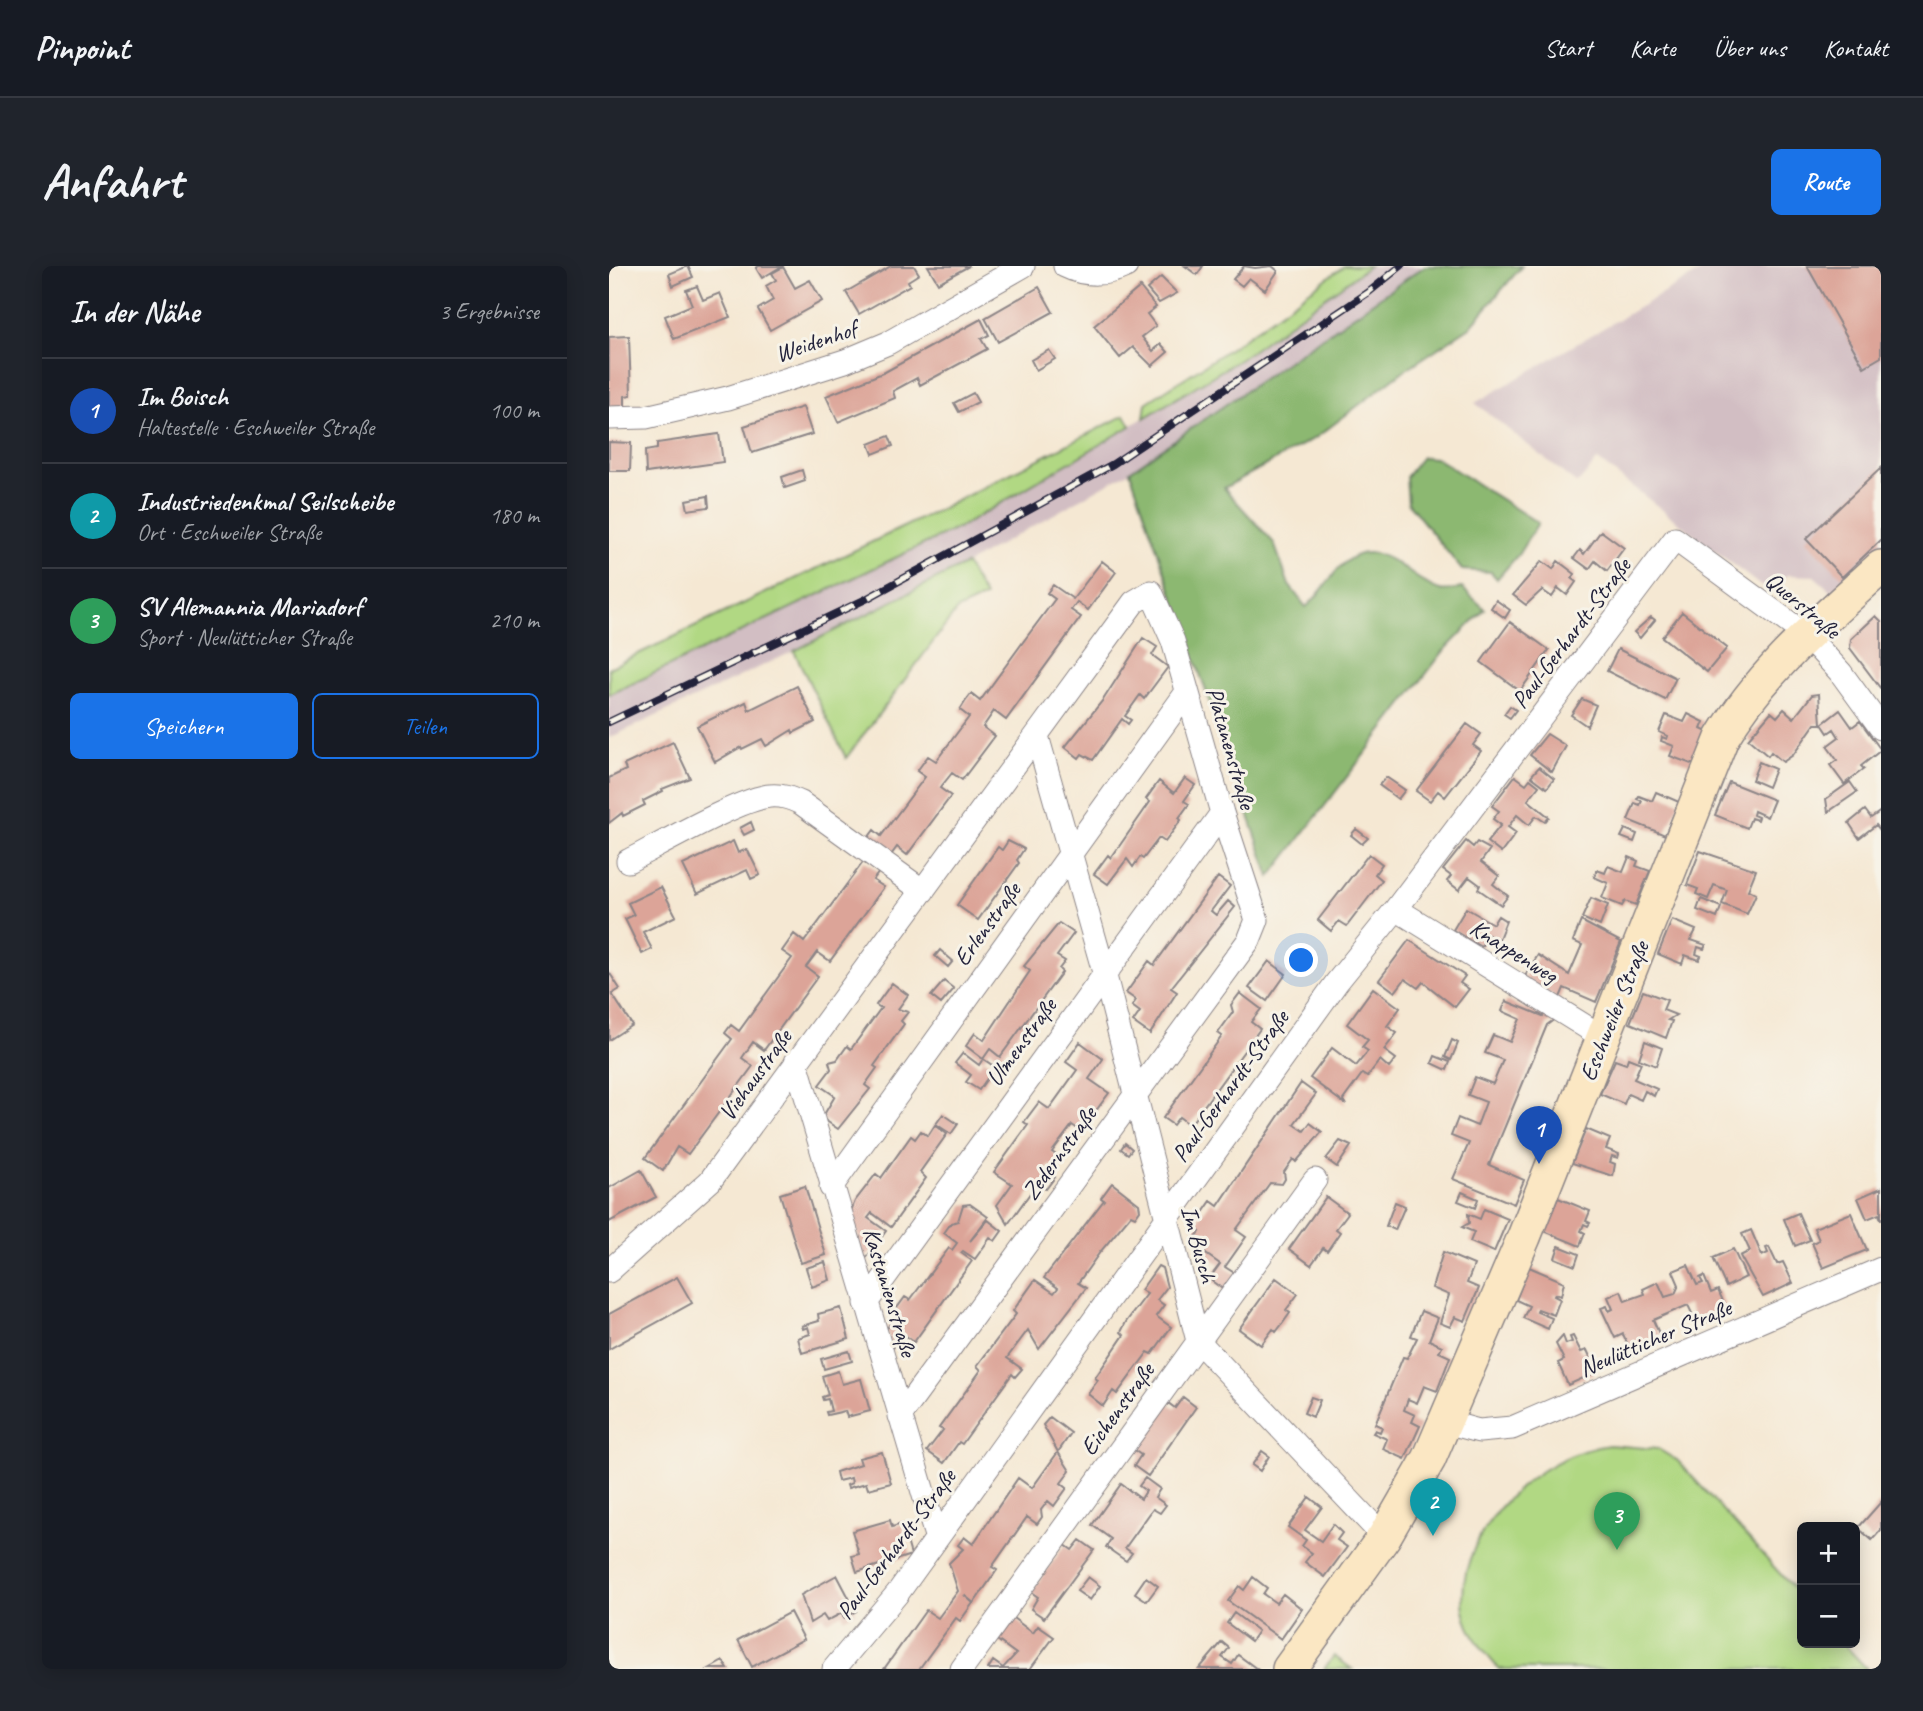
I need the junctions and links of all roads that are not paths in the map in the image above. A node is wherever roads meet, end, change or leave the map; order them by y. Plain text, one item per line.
1 (1023, 266) edge
2 (1065, 266) edge
3 (1126, 266) edge
4 (609, 418) edge
5 (1675, 539) joint
6 (1881, 567) edge
7 (1151, 592) joint
8 (1807, 636) junction
9 (1187, 692) junction
10 (1881, 728) edge
11 (1037, 736) junction
12 (1221, 813) junction
13 (1070, 853) junction
14 (628, 861) dead end
15 (923, 891) junction
16 (1396, 909) junction
17 (1257, 920) joint
18 (1104, 972) junction
19 (1604, 1038) junction
20 (796, 1062) junction
21 (1135, 1094) junction
22 (1315, 1180) dead end
23 (831, 1187) junction
24 (1165, 1221) junction
25 (1881, 1269) edge
26 (609, 1271) edge
27 (866, 1303) junction
28 (1198, 1341) junction
29 (900, 1416) junction
30 (1446, 1422) junction
31 (936, 1536) junction
32 (1384, 1537) junction
33 (834, 1669) edge
34 (963, 1669) edge
35 (1289, 1669) edge

1 - 4 street, Weidenhof
2 - 3 street
5 - 8 street, Querstraße
5 - 16 street, Paul-Gerhardt-Straße
6 - 8 street, Eschweiler Straße
7 - 9 street, Platanenstraße
7 - 11 street, Viehaustraße
8 - 10 street, Querstraße
8 - 19 street, Eschweiler Straße
9 - 12 street, Platanenstraße
9 - 13 street, Erlenstraße
11 - 13 street, Im Busch
11 - 15 street, Viehaustraße
12 - 17 street, Platanenstraße
12 - 18 street, Ulmenstraße
13 - 18 street, Im Busch
13 - 23 street, Erlenstraße
14 - 15 street
15 - 20 street, Viehaustraße
16 - 19 street, Knappenweg
16 - 24 street, Paul-Gerhardt-Straße
17 - 21 street, Zedernstraße
18 - 21 street, Im Busch
18 - 27 street, Ulmenstraße
19 - 30 street, Eschweiler Straße
20 - 23 street, Kastanienstraße
20 - 26 street, Viehaustraße
21 - 24 street, Im Busch
21 - 29 street, Zedernstraße
22 - 28 street, Eichenstraße
23 - 27 street, Kastanienstraße
24 - 28 street, Im Busch
24 - 31 street, Paul-Gerhardt-Straße
25 - 30 street, Neulütticher Straße
27 - 29 street, Kastanienstraße
28 - 32 street, Im Busch
28 - 34 street, Eichenstraße
29 - 31 street, Kastanienstraße
30 - 32 street, Eschweiler Straße
31 - 33 street, Paul-Gerhardt-Straße
32 - 35 street, Eschweiler Straße

